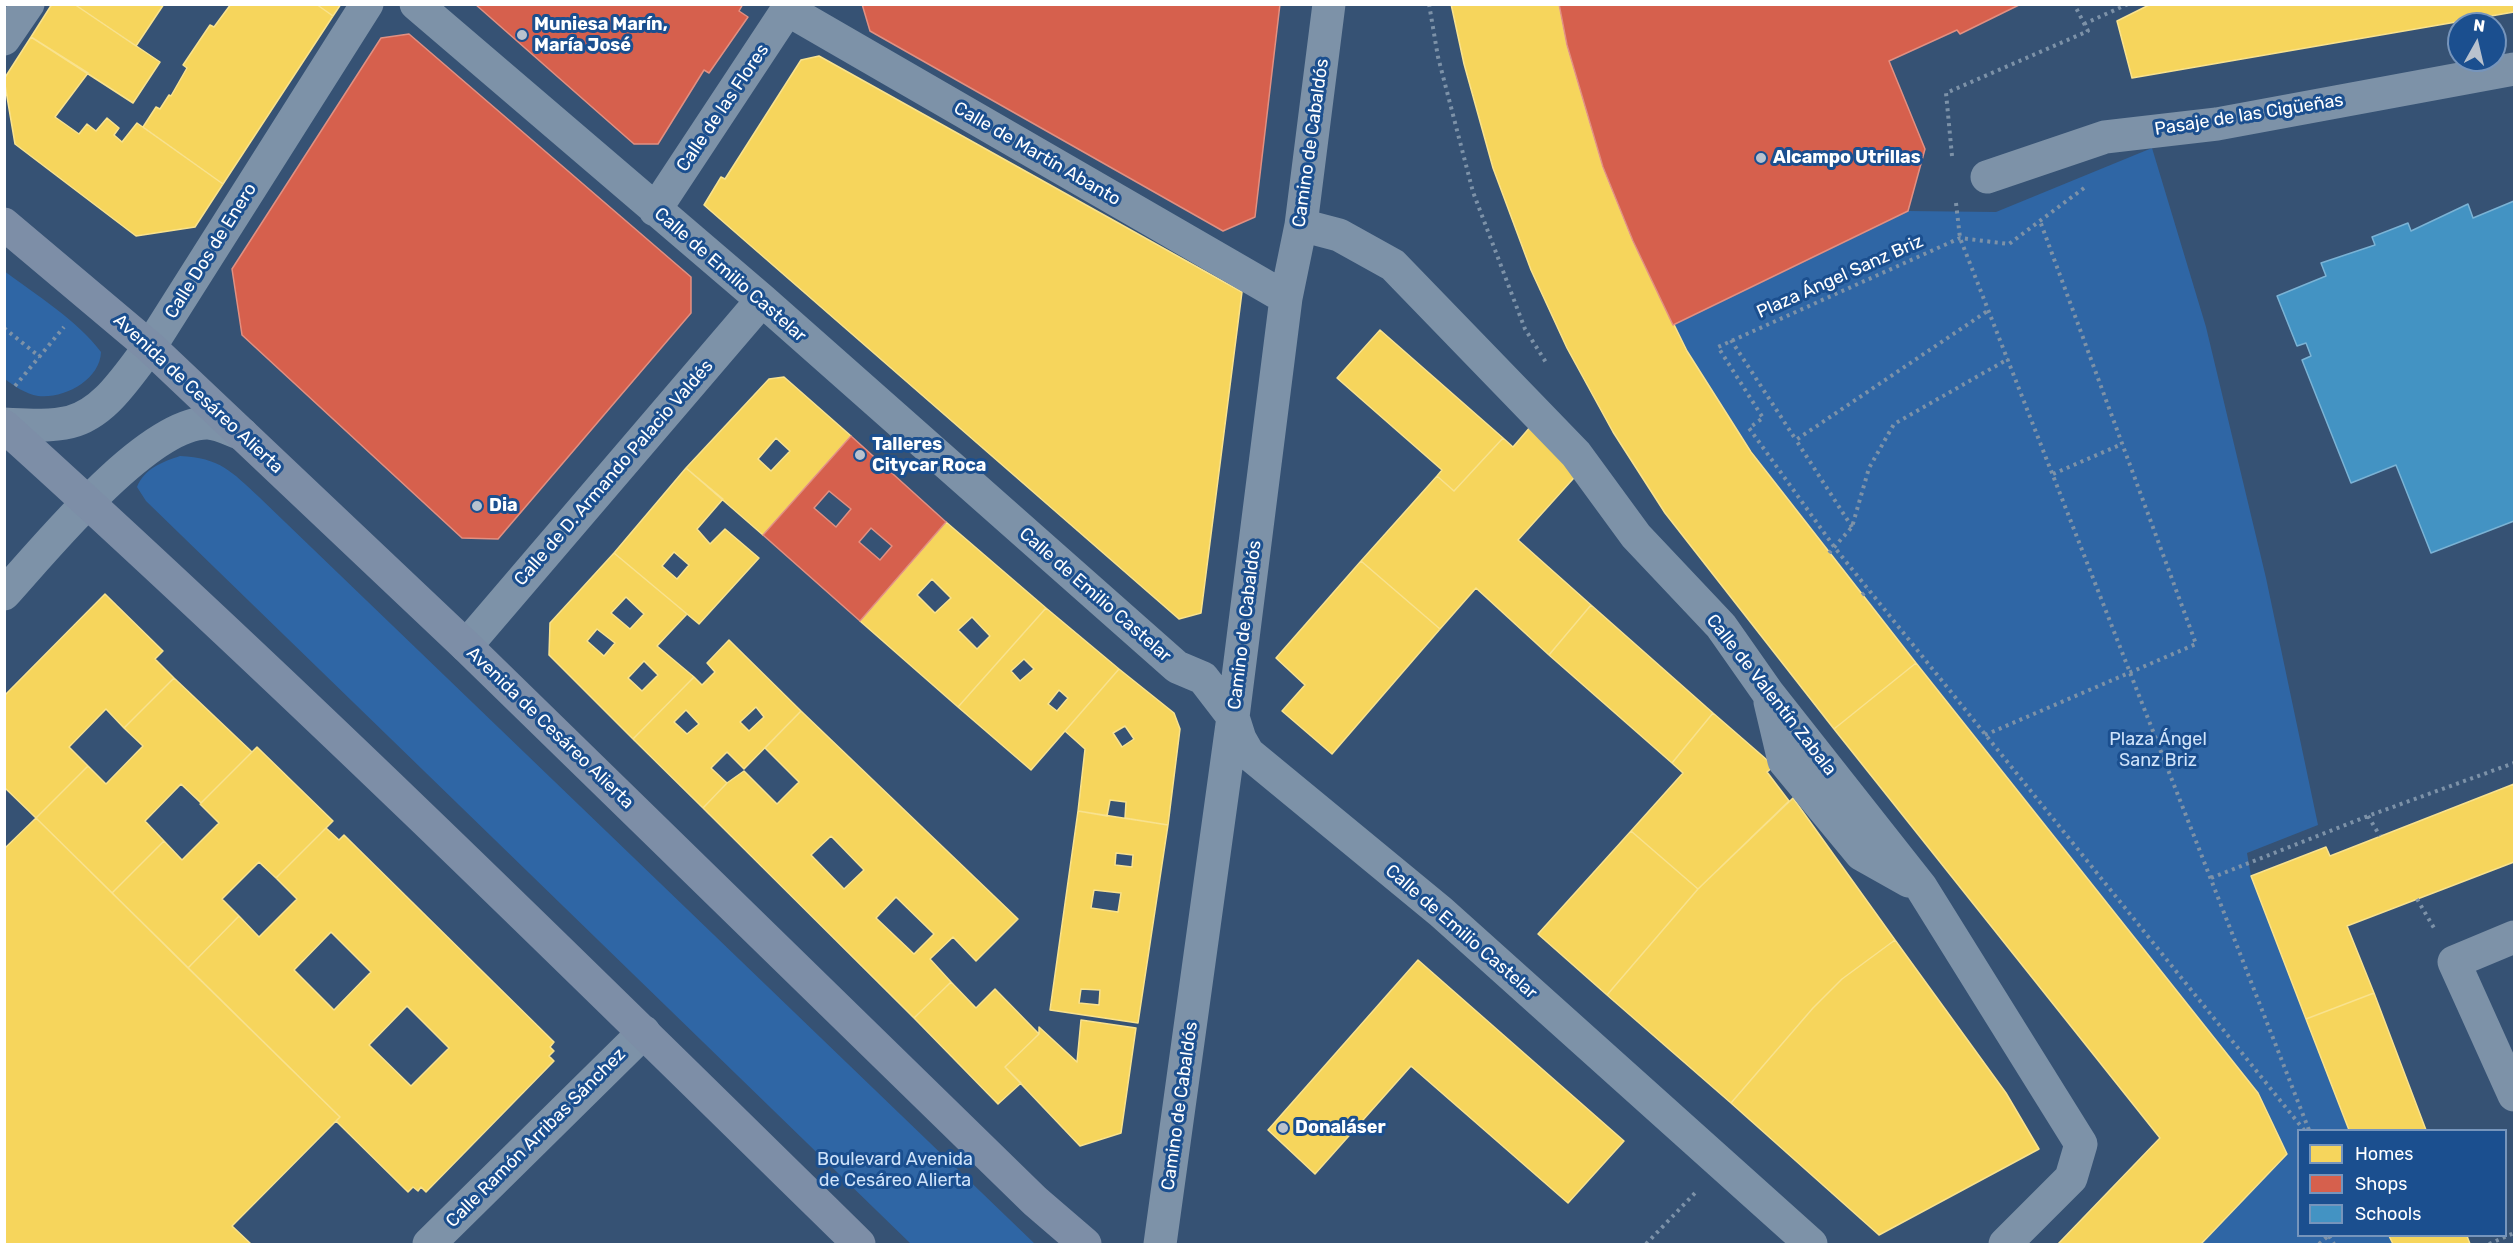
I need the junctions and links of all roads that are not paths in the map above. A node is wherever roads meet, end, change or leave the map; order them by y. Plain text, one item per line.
1 (28, 4) edge
2 (368, 4) edge
3 (416, 4) edge
4 (1329, 4) edge
5 (789, 7) edge
6 (4, 39) edge
7 (2514, 69) edge
8 (1987, 177) dead end
9 (655, 210) junction
10 (4, 225) edge
11 (1301, 225) junction
12 (1286, 298) junction
13 (762, 300) junction
14 (150, 347) junction
15 (4, 425) edge
16 (242, 434) junction
17 (89, 503) junction
18 (4, 594) edge
19 (466, 646) junction
20 (1233, 717) junction
21 (2514, 937) edge
22 (644, 1032) junction
23 (2514, 1095) edge
24 (429, 1245) edge
25 (860, 1245) edge
26 (1085, 1245) edge
27 (1160, 1245) edge
28 (1811, 1245) edge
29 (2006, 1245) edge

1 - 6 street
2 - 14 street, Calle Dos de Enero
3 - 9 street, Calle de Emilio Castelar
4 - 11 street, Camino de Cabaldós
5 - 9 street, Calle de las Flores
5 - 12 street, Calle de Martín Abanto
7 - 8 street, Pasaje de las Cigüeñas
9 - 13 street, Calle de Emilio Castelar
10 - 14 main road, Avenida de Cesáreo Alierta
11 - 12 street, Camino de Cabaldós
11 - 29 street, Calle de Valentín Zabala
12 - 20 street, Camino de Cabaldós
13 - 19 street, Calle de D. Armando Palacio Valdés
13 - 20 street, Calle de Emilio Castelar
14 - 15 street, Calle Dos de Enero
14 - 16 main road, Avenida de Cesáreo Alierta
15 - 17 main road
16 - 17 street
16 - 19 main road, Avenida de Cesáreo Alierta
17 - 18 street
17 - 22 main road
19 - 26 main road, Avenida de Cesáreo Alierta
20 - 27 street, Camino de Cabaldós
20 - 28 street, Calle de Emilio Castelar
21 - 23 street
22 - 24 street, Calle Ramón Arribas Sánchez
22 - 25 main road

